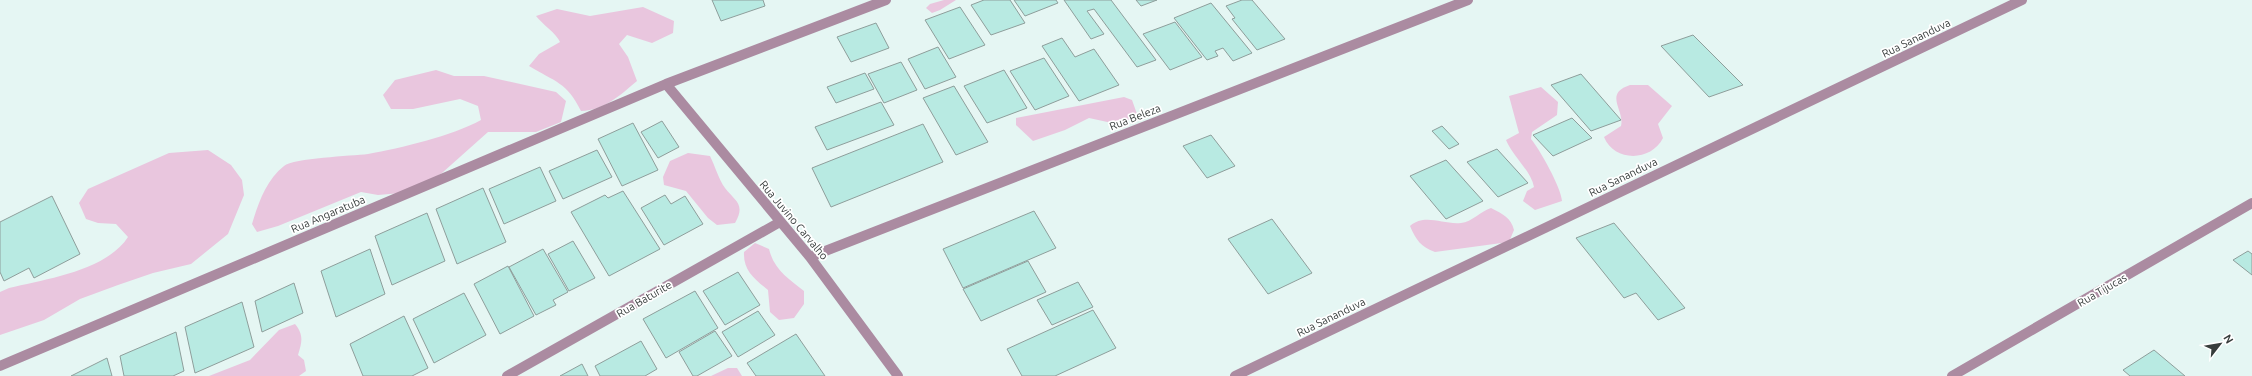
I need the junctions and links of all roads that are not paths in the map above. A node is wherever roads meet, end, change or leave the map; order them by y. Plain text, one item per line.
1 (886, 0) edge
2 (1468, 0) edge
3 (2022, 0) edge
4 (666, 84) junction
5 (2252, 203) edge
6 (780, 222) junction
7 (810, 256) junction
8 (0, 366) edge
9 (507, 376) edge
10 (898, 376) edge
11 (1235, 376) edge
12 (1952, 376) edge

1 - 4 street, Rua Angaratuba
2 - 7 street, Rua Beleza
3 - 11 street, Rua Sananduva
4 - 6 street, Rua Juvino Carvalho
4 - 8 street, Rua Angaratuba
5 - 12 street, Rua Tijucas
6 - 7 street, Rua Juvino Carvalho
6 - 9 street, Rua Baturite
7 - 10 street, Rua Juvino Carvalho

